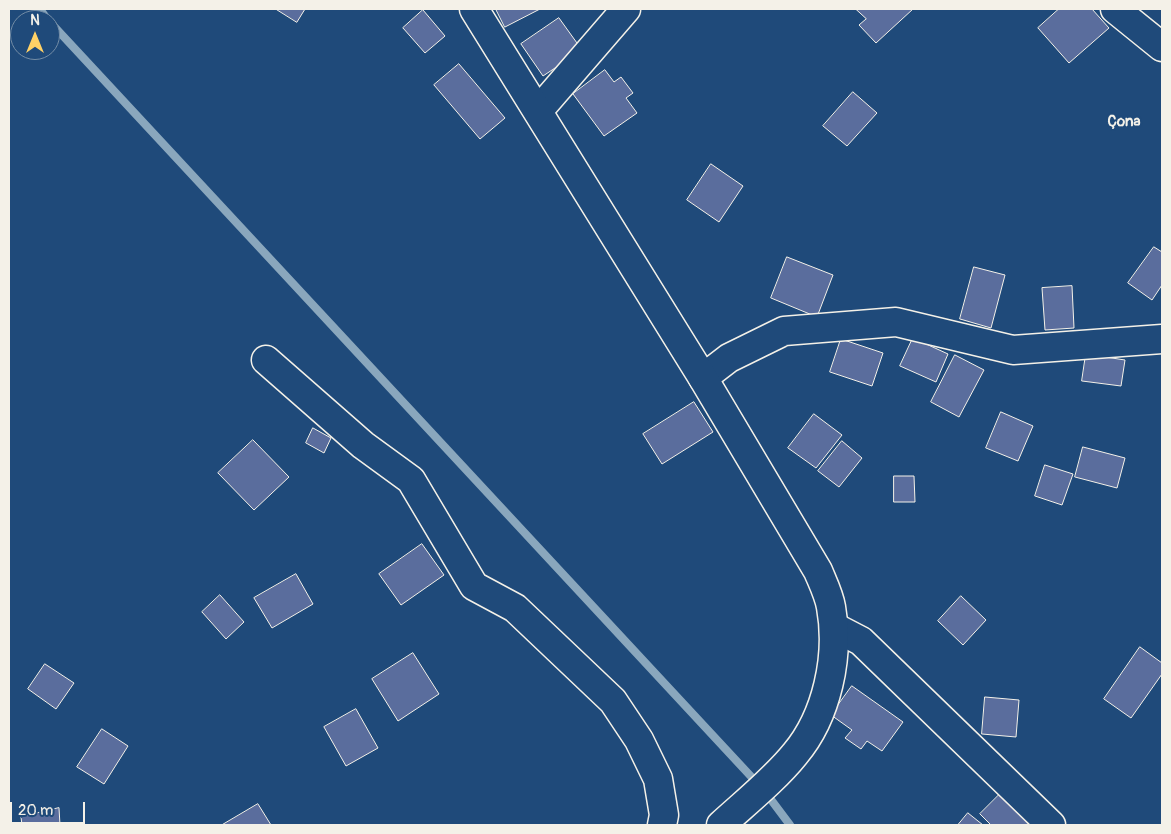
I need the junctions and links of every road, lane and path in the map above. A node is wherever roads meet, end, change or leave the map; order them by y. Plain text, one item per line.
1 (474, 9) edge
2 (626, 9) edge
3 (1115, 9) edge
4 (1162, 47) edge
5 (538, 111) junction
6 (1162, 339) edge
7 (266, 360) dead end
8 (703, 378) junction
9 (834, 627) junction
10 (662, 825) edge
11 (721, 825) edge
12 (1051, 825) edge

1 - 5 street
2 - 5 street
3 - 4 street
5 - 8 street
6 - 8 street
7 - 10 street
8 - 9 street
9 - 11 street
9 - 12 street

